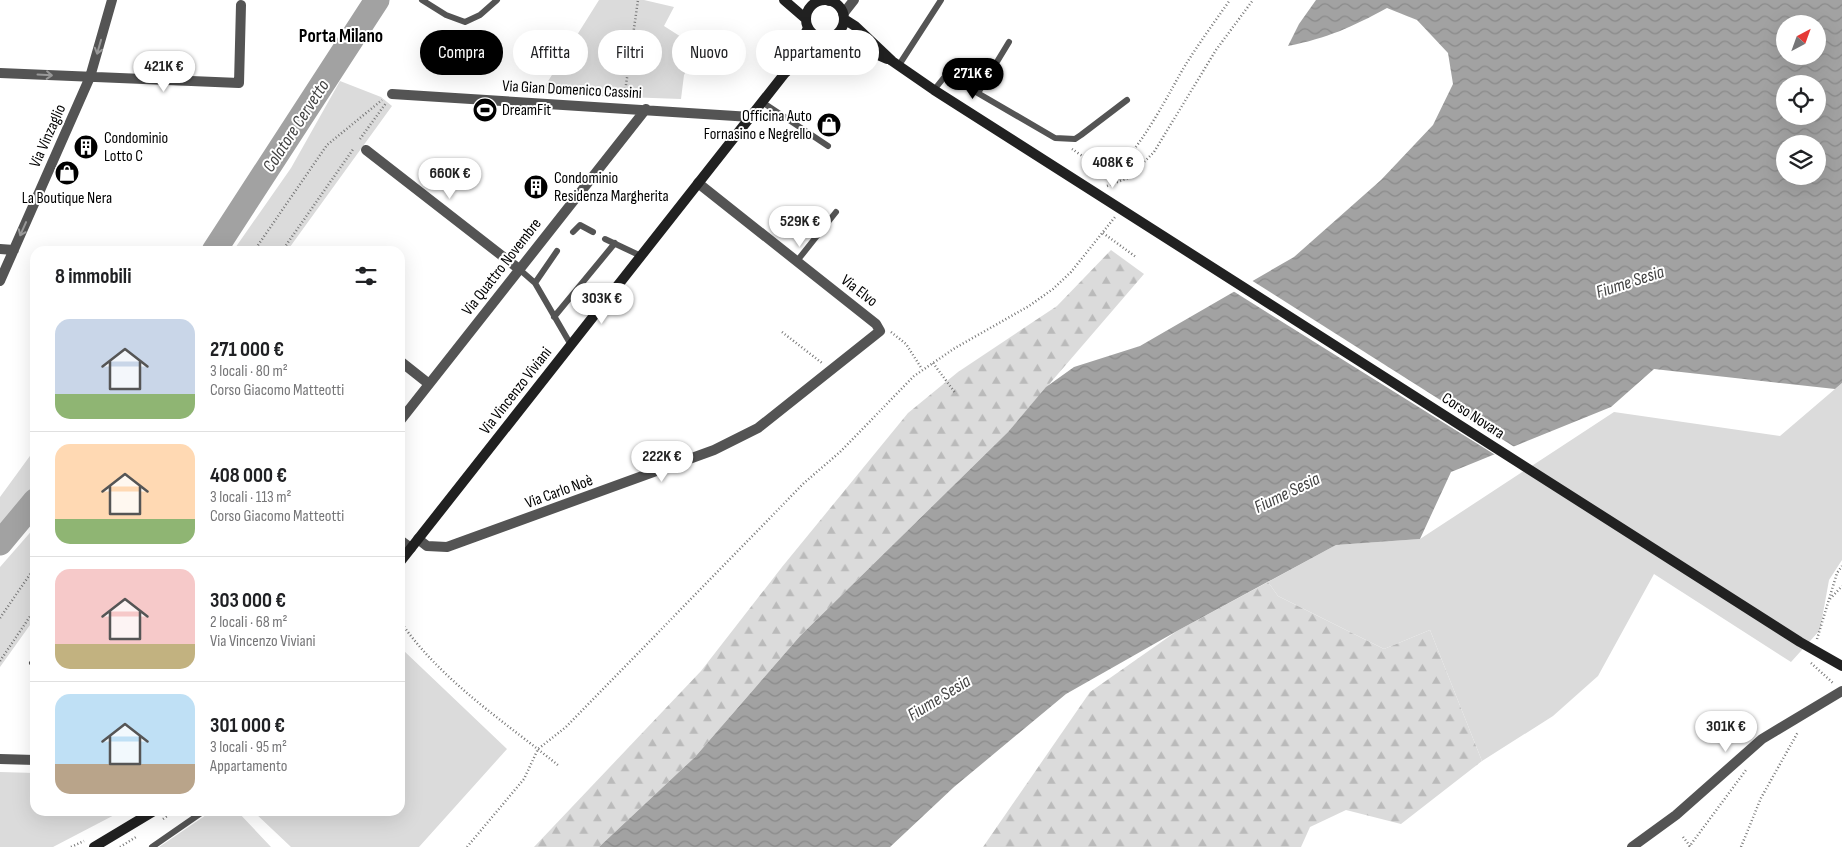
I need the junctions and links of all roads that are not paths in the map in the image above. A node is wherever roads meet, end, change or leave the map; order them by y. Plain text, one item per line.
1 (112, 0) edge
2 (422, 0) edge
3 (497, 0) edge
4 (784, 0) edge
5 (854, 0) edge
6 (940, 0) edge
7 (822, 1) edge
8 (241, 5) dead end
9 (843, 17) junction
10 (807, 23) junction
11 (804, 30) edge
12 (811, 30) edge
13 (840, 30) edge
14 (1009, 42) dead end
15 (879, 56) edge
16 (896, 63) junction
17 (954, 65) dead end
18 (0, 73) edge
19 (945, 74) junction
20 (783, 75) edge
21 (90, 77) junction
22 (934, 90) junction
23 (392, 94) road end
24 (978, 94) junction
25 (1127, 100) dead end
26 (762, 102) junction
27 (646, 109) junction
28 (751, 117) junction
29 (828, 146) dead end
30 (366, 150) dead end
31 (698, 184) junction
32 (836, 212) dead end
33 (573, 232) dead end
34 (593, 232) dead end
35 (605, 239) dead end
36 (615, 243) junction
37 (0, 249) edge
38 (14, 250) junction
39 (557, 251) dead end
40 (641, 256) junction
41 (797, 261) junction
42 (519, 269) junction
43 (0, 281) edge
44 (535, 283) junction
45 (554, 317) junction
46 (880, 331) joint
47 (571, 345) junction
48 (405, 365) edge
49 (429, 384) junction
50 (405, 415) edge
51 (418, 539) junction
52 (405, 544) edge
53 (411, 548) junction
54 (405, 556) edge
55 (1842, 666) edge
56 (1842, 691) edge
57 (0, 759) edge
58 (30, 760) edge
59 (146, 816) edge
60 (197, 816) edge
61 (94, 847) edge
62 (152, 847) edge
63 (1632, 847) edge

1 -> 21 street, Via Vinzaglio
2 - 3 lane
4 - 10 main road
5 - 9 street
6 - 16 lane
7 - 9 main road
7 - 10 main road
8 - 21 street
9 - 13 main road
9 - 16 main road
10 - 11 main road, Via Vincenzo Viviani
10 - 12 main road
14 - 24 lane
15 - 16 main road
16 - 22 main road, Corso Novara
17 - 19 lane
18 -> 21 street
19 - 22 lane
19 - 24 lane
20 - 26 main road, Via Vincenzo Viviani
21 -> 38 street, Via Vinzaglio
22 - 55 main road, Corso Novara
23 - 27 street, Via Gian Domenico Cassini
24 - 25 lane
26 - 28 main road, Via Vincenzo Viviani
26 - 29 lane
27 - 28 street, Via Gian Domenico Cassini
27 - 42 street, Via Quattro Novembre
28 - 31 main road, Via Vincenzo Viviani
30 - 42 street
31 - 40 main road, Via Vincenzo Viviani
31 - 41 street, Via Elvo
32 - 41 lane
33 - 34 lane
35 - 36 lane
36 - 40 lane
36 - 45 lane
37 - 38 street
38 - 43 street, Via Vinzaglio
39 - 44 lane
40 - 47 main road, Via Vincenzo Viviani
41 - 46 street, Via Elvo
42 - 44 lane
42 - 49 street, Via Quattro Novembre
44 - 45 lane
45 - 47 lane
46 - 51 street, Via Carlo Noè
47 - 51 main road, Via Vincenzo Viviani
48 - 49 street
49 - 50 street, Via Quattro Novembre
51 - 53 main road, Via Vincenzo Viviani
52 - 53 street
53 - 54 main road, Via Vincenzo Viviani
56 - 63 street
57 - 58 street
59 - 61 main road
60 - 62 lane

